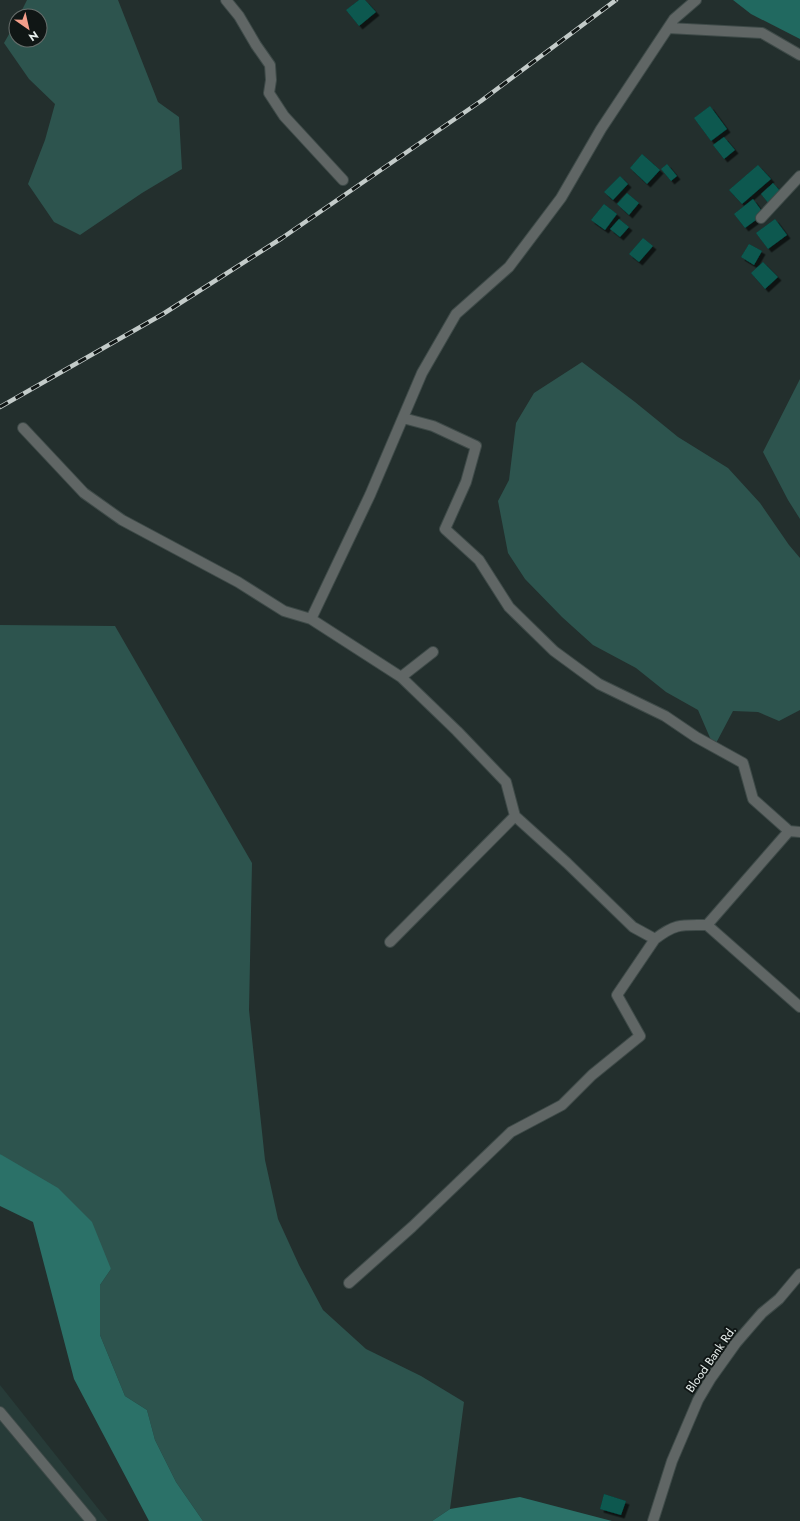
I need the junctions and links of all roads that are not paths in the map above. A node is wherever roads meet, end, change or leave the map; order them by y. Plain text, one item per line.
1 (226, 0) edge
2 (696, 0) edge
3 (668, 28) junction
4 (800, 55) edge
5 (800, 176) edge
6 (343, 180) dead end
7 (761, 218) dead end
8 (403, 418) junction
9 (23, 428) dead end
10 (311, 619) junction
11 (433, 652) dead end
12 (401, 677) junction
13 (515, 816) junction
14 (790, 831) junction
15 (800, 832) edge
16 (707, 925) junction
17 (655, 939) junction
18 (390, 942) dead end
19 (800, 1007) edge
20 (800, 1274) edge
21 (348, 1283) dead end
22 (0, 1412) edge
23 (91, 1521) edge
24 (653, 1521) edge

1 - 6 street
2 - 3 street
3 - 4 street
3 - 8 street
5 - 7 street
8 - 10 street
8 - 14 street
9 - 10 street
10 - 12 street
11 - 12 street
12 - 13 street
13 - 17 street
13 - 18 street
14 - 15 street
14 - 16 street
16 - 17 street
16 - 19 street
17 - 21 street
20 - 24 street, Blood Bank Rd.
22 - 23 street

